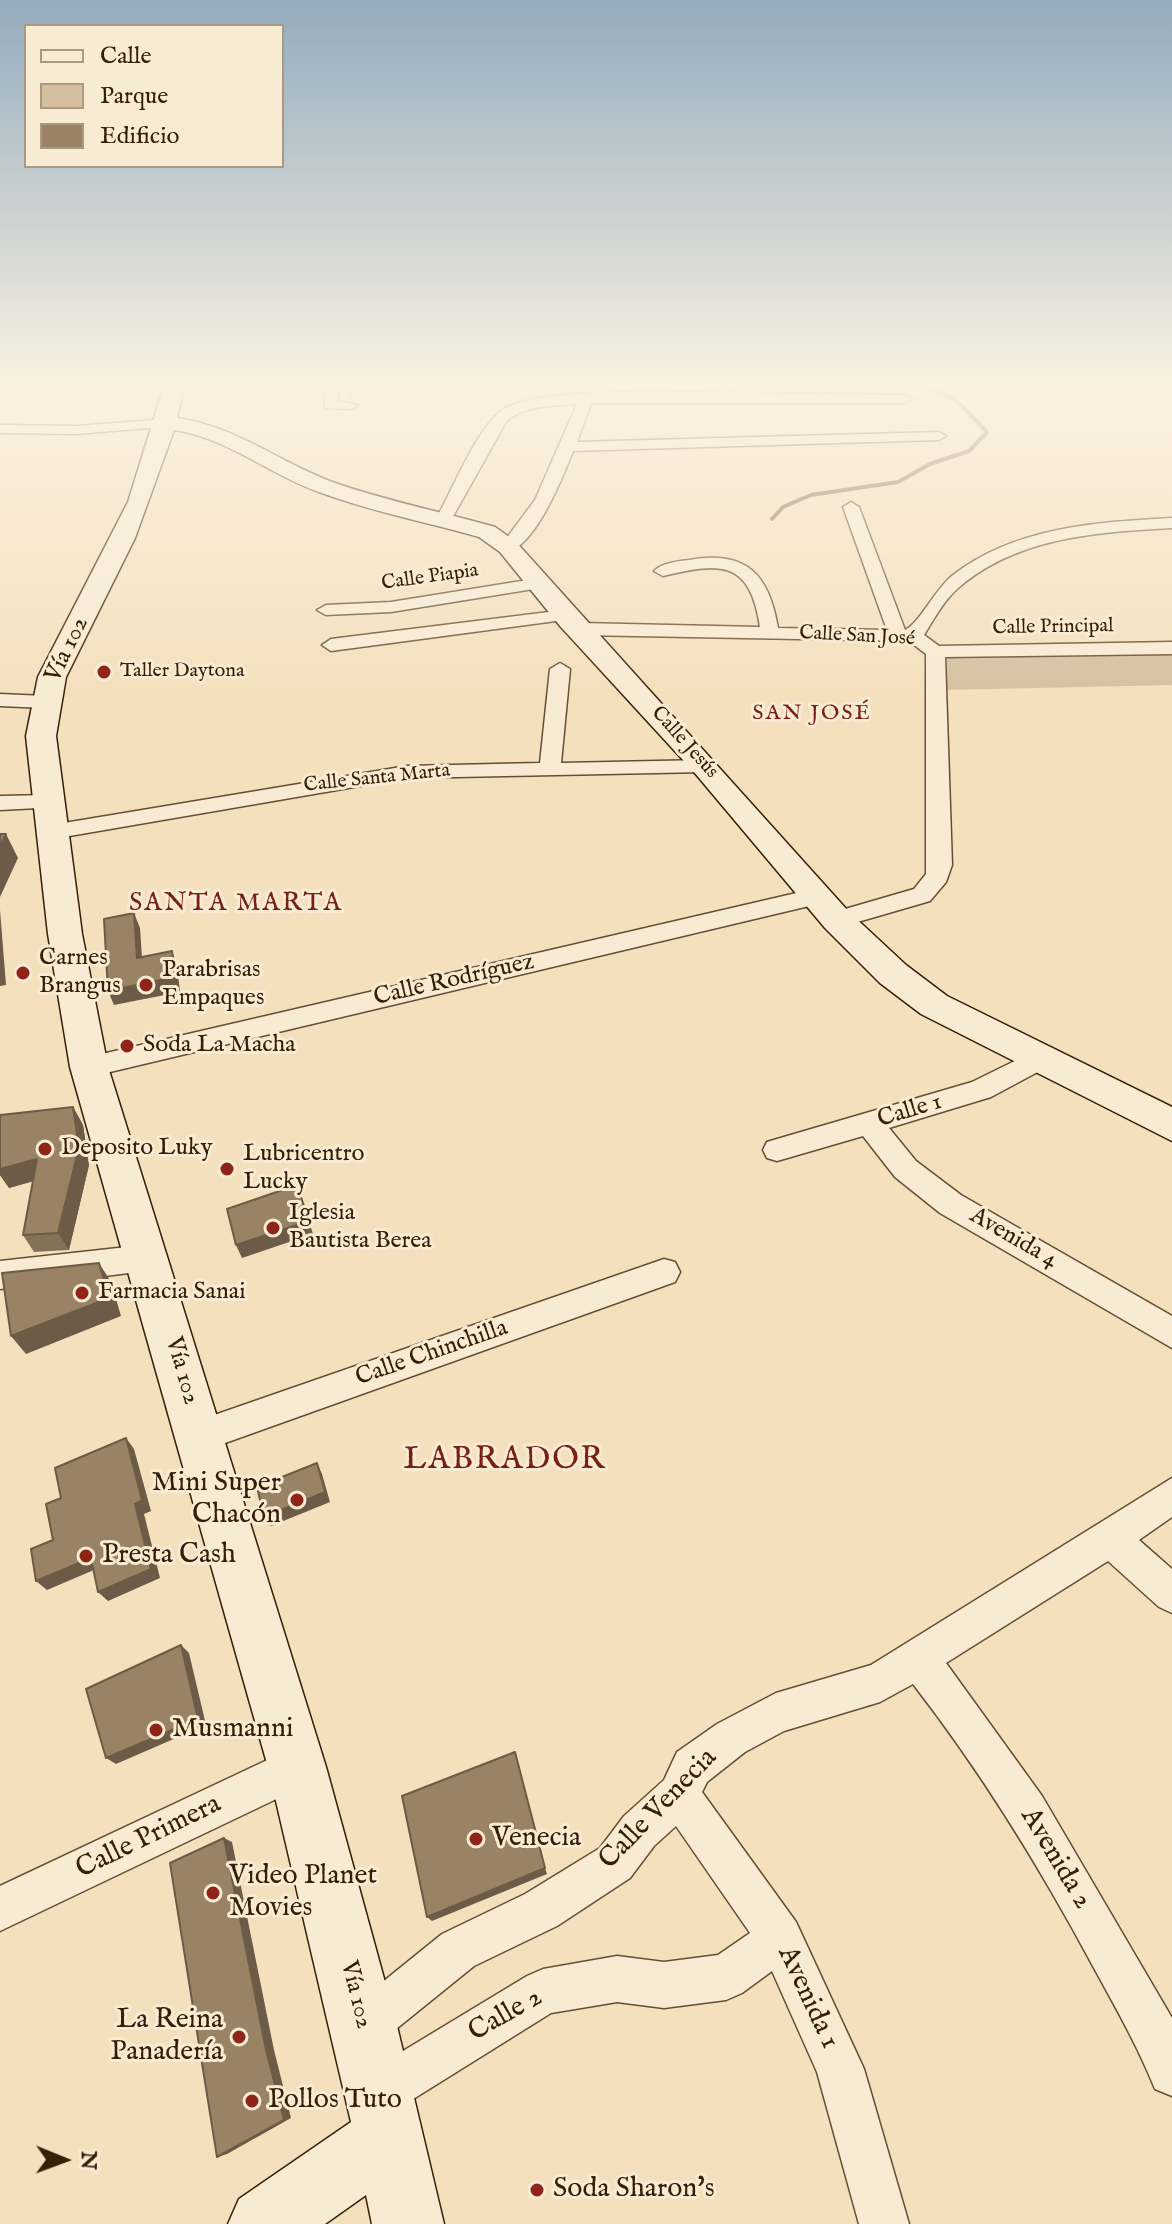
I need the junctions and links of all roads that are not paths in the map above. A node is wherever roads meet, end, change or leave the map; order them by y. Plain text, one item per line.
1 (142, 493) edge
2 (347, 493) edge
3 (459, 493) edge
4 (543, 493) edge
5 (851, 507) dead end
6 (445, 517) junction
7 (1172, 523) edge
8 (508, 547) junction
9 (663, 571) dead end
10 (540, 583) junction
11 (326, 610) dead end
12 (572, 622) junction
13 (770, 633) junction
14 (906, 636) junction
15 (331, 645) dead end
16 (1172, 648) edge
17 (935, 652) junction
18 (560, 669) dead end
19 (0, 700) edge
20 (45, 702) junction
21 (705, 766) junction
22 (550, 769) junction
23 (0, 803) edge
24 (51, 817) junction
25 (827, 908) junction
26 (1037, 1060) junction
27 (89, 1067) junction
28 (871, 1124) junction
29 (1172, 1125) edge
30 (777, 1150) dead end
31 (145, 1258) junction
32 (664, 1272) dead end
33 (0, 1275) edge
34 (1172, 1333) edge
35 (200, 1436) junction
36 (1172, 1496) edge
37 (1110, 1539) junction
38 (1172, 1594) edge
39 (917, 1658) junction
40 (297, 1767) junction
41 (679, 1795) junction
42 (0, 1909) edge
43 (780, 1938) junction
44 (364, 2026) junction
45 (1172, 2072) edge
46 (382, 2116) junction
47 (264, 2224) edge
48 (408, 2224) edge
49 (884, 2224) edge

1 - 20 main road, Vía 102
2 - 6 main road, Calle Jesús
3 - 6 street
4 - 8 street
5 - 14 street
6 - 8 main road, Calle Jesús
7 - 14 street
8 - 10 main road, Calle Jesús
9 - 13 street
10 - 11 street, Calle Piapia
10 - 12 main road, Calle Jesús
12 - 13 street, Calle San José
12 - 15 street, Calle San José
12 - 21 main road, Calle Jesús
13 - 14 street, Calle San José
14 - 17 street, Calle San José
16 - 17 street, Calle Principal
17 - 25 street, Calle San José
18 - 22 street
19 - 20 street
20 - 24 main road, Vía 102
21 - 22 street, Calle Santa Marta
21 - 25 main road, Calle Jesús
22 - 24 street, Calle Santa Marta
23 - 24 street, Calle Santa Marta
24 - 27 main road, Vía 102
25 - 26 main road, Calle Jesús
25 - 27 street, Calle Rodríguez
26 - 28 street, Calle 1
26 - 29 main road, Calle Jesús
27 - 31 main road, Vía 102
28 - 30 street, Calle 1
28 - 34 street, Avenida 4
31 - 33 street
31 - 35 main road, Vía 102
32 - 35 street, Calle Chinchilla
35 - 40 main road, Vía 102
36 - 37 street, Calle Venecia
37 - 38 street
37 - 39 street, Calle Venecia
39 - 41 street, Calle Venecia
39 - 45 street, Avenida 2
40 - 42 street, Calle Primera
40 - 44 main road, Vía 102
41 - 43 street, Avenida 1
41 - 44 street, Calle Venecia
43 - 46 street, Calle 2
43 - 49 street, Avenida 1
44 - 46 main road, Vía 102
46 - 47 main road
46 - 48 main road, Vía 102

